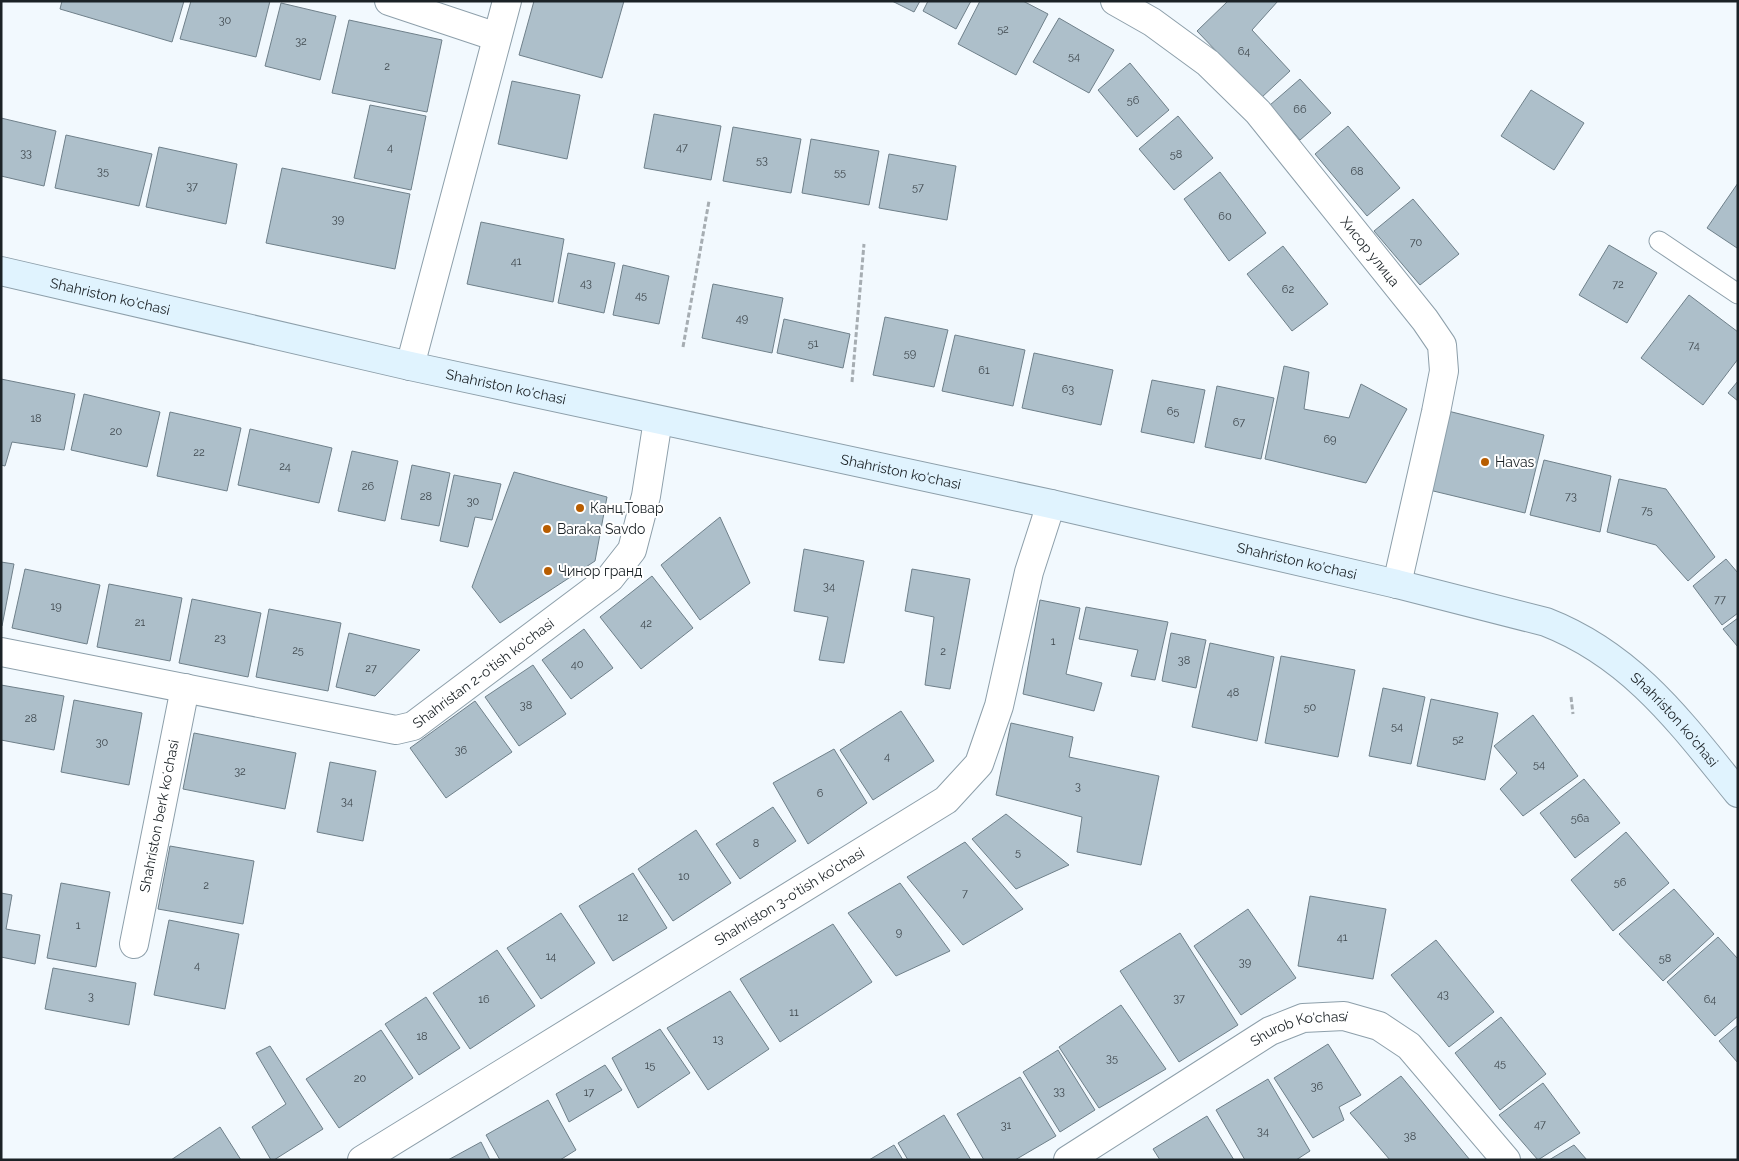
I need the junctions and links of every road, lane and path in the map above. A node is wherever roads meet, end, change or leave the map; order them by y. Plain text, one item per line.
1 (389, 1) edge
2 (507, 1) edge
3 (1115, 1) edge
4 (497, 37) junction
5 (709, 200) dead end
6 (1659, 241) dead end
7 (864, 244) dead end
8 (1, 271) edge
9 (1738, 294) edge
10 (683, 347) dead end
11 (410, 366) junction
12 (852, 382) dead end
13 (658, 420) junction
14 (1051, 504) junction
15 (1397, 584) junction
16 (1, 652) edge
17 (185, 688) junction
18 (1571, 697) dead end
19 (1573, 714) dead end
20 (1738, 792) edge
21 (134, 944) dead end
22 (362, 1160) edge
23 (1068, 1160) edge
24 (1506, 1160) edge

1 - 4 street
2 - 4 street
3 - 15 street, Хисор улица
4 - 11 street
5 - 10 path
6 - 9 lane
7 - 12 path
8 - 11 main road, Shahriston ko'chasi
11 - 13 main road, Shahriston ko'chasi
13 - 14 main road, Shahriston ko'chasi
13 - 17 street, Shahristan 2-o'tish ko'chasi
14 - 15 main road, Shahriston ko'chasi
14 - 22 street, Shahriston 3-o'tish ko'chasi
15 - 20 main road, Shahriston ko'chasi
16 - 17 street, Shahristan 2-o'tish ko'chasi
17 - 21 street, Shahriston berk koʻchasi
18 - 19 path
23 - 24 street, Shurob Ko'chasi

